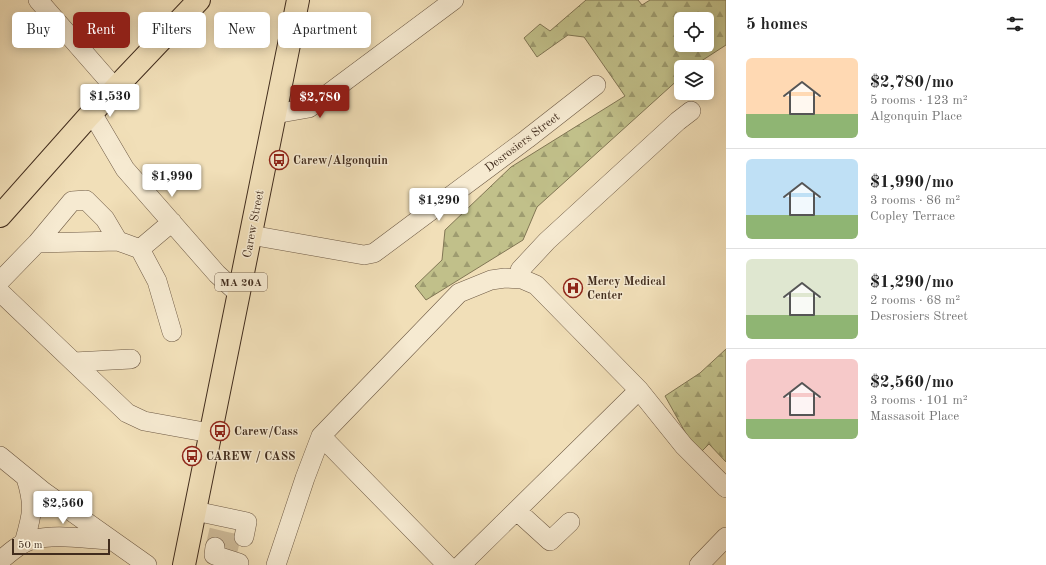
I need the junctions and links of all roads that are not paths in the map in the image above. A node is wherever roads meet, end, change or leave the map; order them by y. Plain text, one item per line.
1 (38, 0) edge
2 (199, 0) edge
3 (298, 0) edge
4 (454, 0) edge
5 (596, 85) dead end
6 (116, 88) junction
7 (691, 111) dead end
8 (92, 113) junction
9 (275, 114) junction
10 (1, 211) edge
11 (172, 222) junction
12 (251, 235) junction
13 (118, 241) junction
14 (37, 242) junction
15 (140, 249) junction
16 (521, 280) junction
17 (0, 281) edge
18 (0, 292) edge
19 (239, 294) junction
20 (172, 332) dead end
21 (131, 359) dead end
22 (74, 362) junction
23 (639, 390) junction
24 (210, 433) junction
25 (321, 436) junction
26 (0, 456) edge
27 (26, 478) junction
28 (726, 488) edge
29 (516, 510) junction
30 (195, 511) junction
31 (570, 522) dead end
32 (725, 539) edge
33 (111, 540) junction
34 (24, 543) junction
35 (231, 543) edge
36 (0, 561) edge
37 (147, 565) edge
38 (184, 565) edge
39 (276, 565) edge
40 (448, 565) edge
41 (461, 565) edge
42 (699, 565) edge

1 - 6 street
2 - 6 main road
3 - 9 main road, Carew Street / MA 20A
4 - 9 street
5 - 12 street, Desrosiers Street
6 - 8 main road
7 - 16 street
8 - 10 main road
8 - 11 street
9 - 12 main road, Carew Street / MA 20A
11 - 15 street
11 - 19 street
12 - 19 main road, Carew Street / MA 20A
13 - 14 street
13 - 14 street
13 - 15 street
14 - 17 street
15 - 20 street
16 - 23 street
16 - 25 street
18 - 22 street
19 - 24 main road, Carew Street / MA 20A
21 - 22 street
22 - 24 street
23 - 28 street
23 - 29 street
24 - 30 main road, Carew Street / MA 20A
25 - 39 street
25 - 40 street
26 - 27 street
27 - 33 street
27 - 34 street
29 - 31 street
29 - 41 street
30 - 35 street
30 - 38 main road, Carew Street / MA 20A
32 - 42 street
33 - 34 street
33 - 37 street
34 - 36 street

